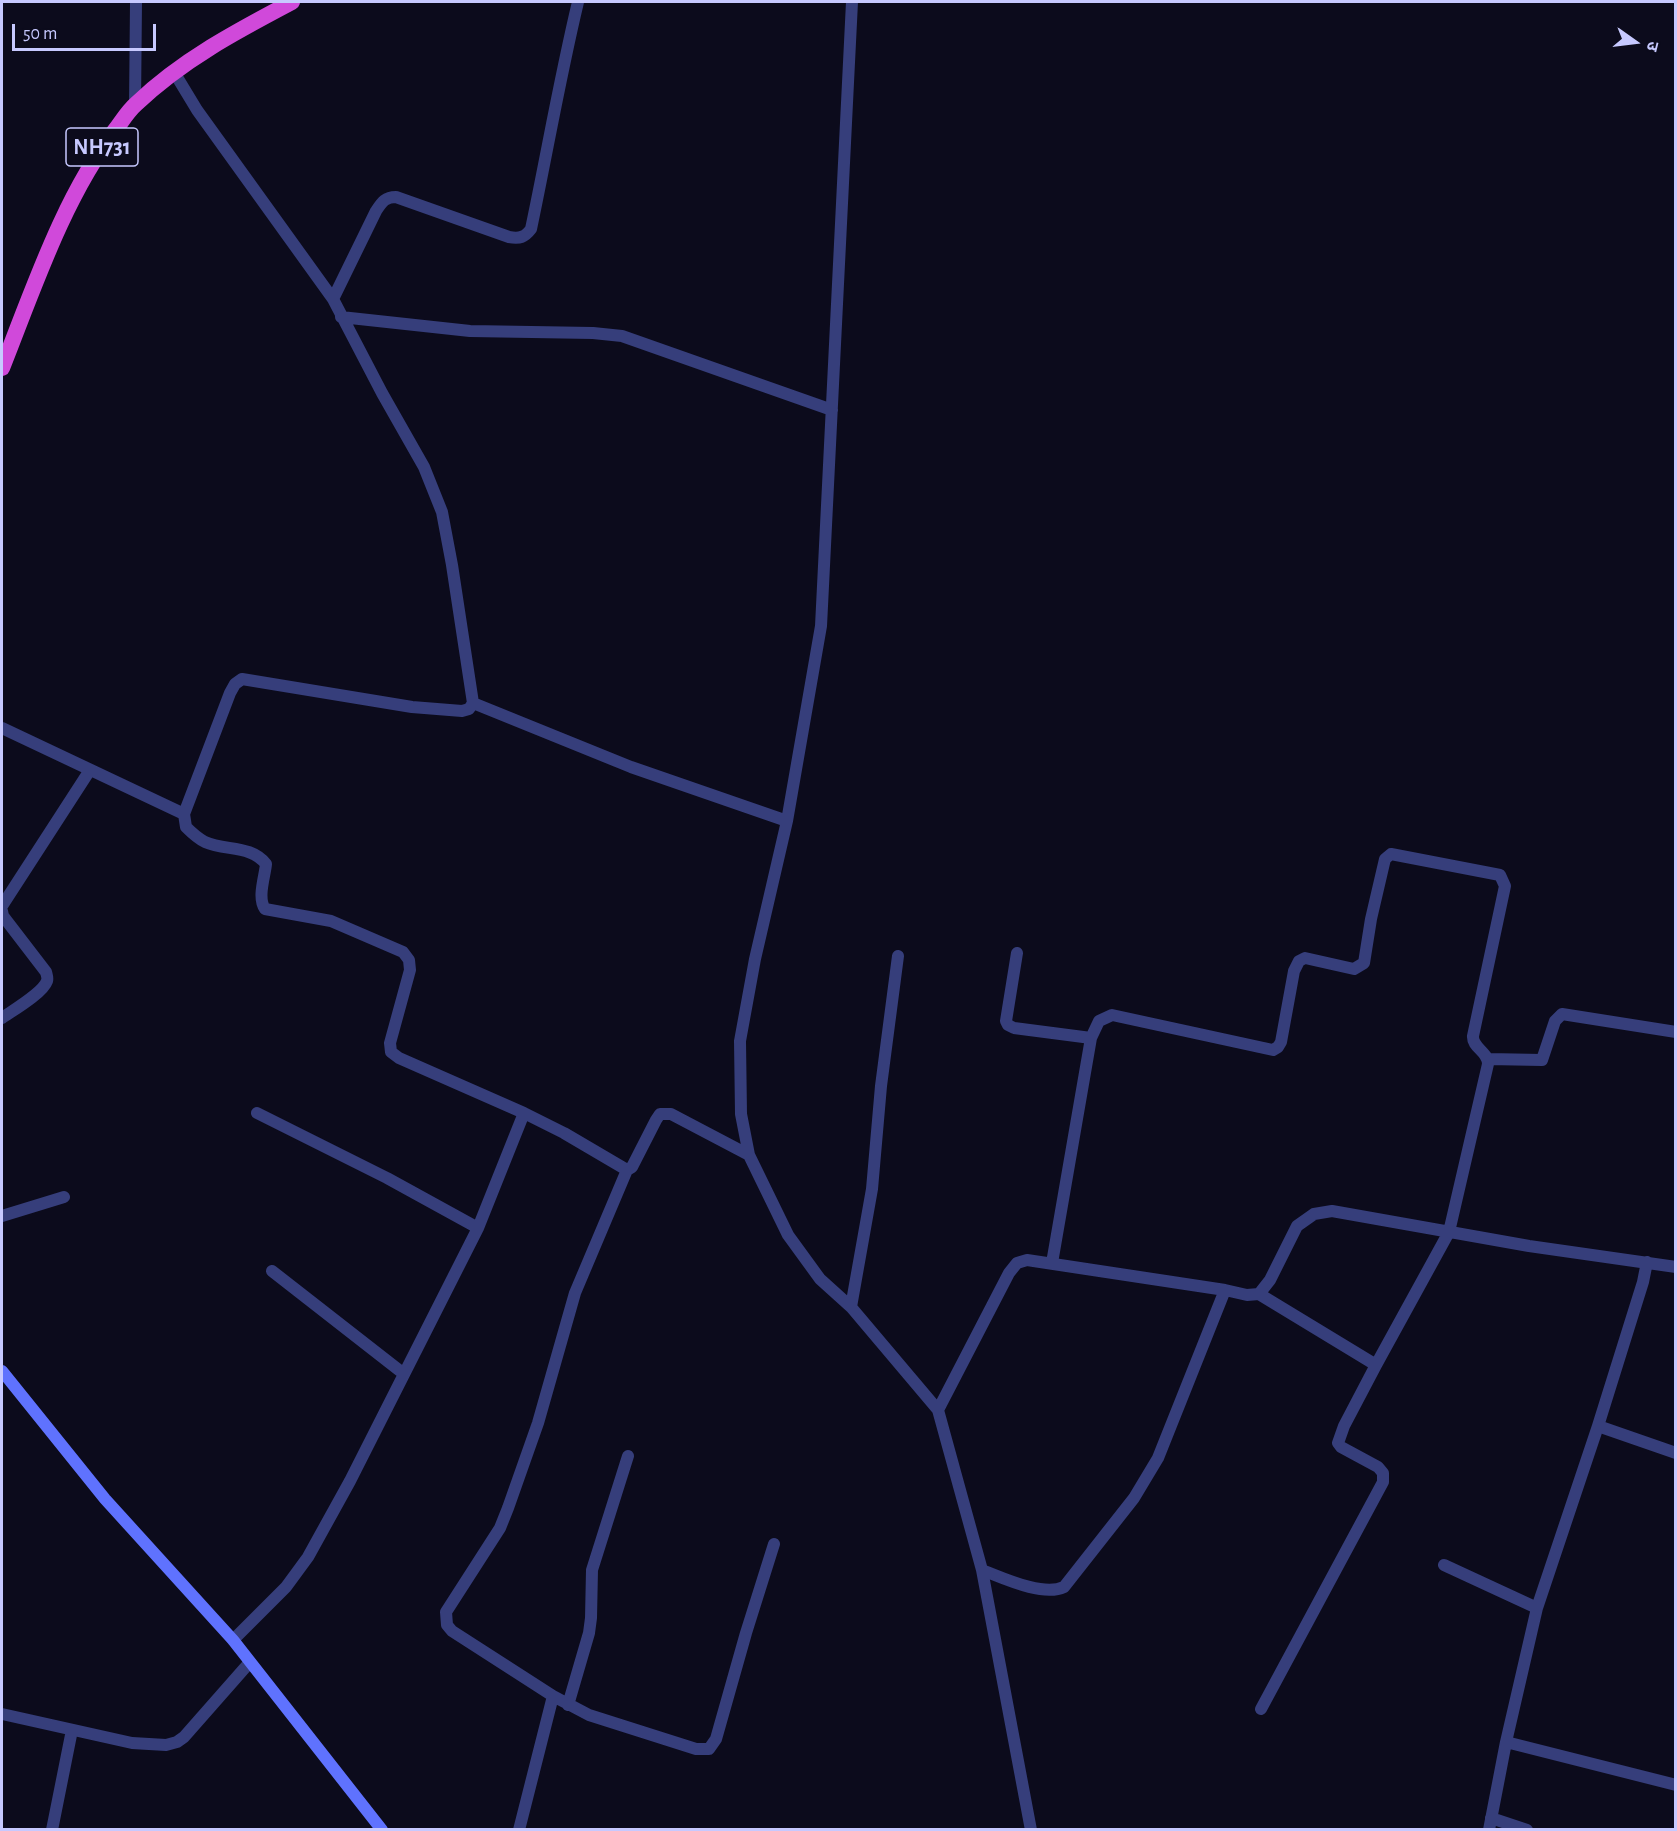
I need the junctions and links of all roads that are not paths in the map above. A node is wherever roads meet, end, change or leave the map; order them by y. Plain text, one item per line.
1 (136, 2) edge
2 (292, 2) edge
3 (578, 2) edge
4 (852, 2) edge
5 (174, 72) junction
6 (135, 105) junction
7 (333, 299) junction
8 (341, 317) junction
9 (2, 368) edge
10 (832, 410) junction
11 (473, 703) junction
12 (2, 728) edge
13 (90, 770) junction
14 (184, 814) junction
15 (787, 820) junction
16 (2, 909) edge
17 (1017, 953) dead end
18 (898, 956) dead end
19 (2, 1018) edge
20 (1676, 1032) edge
21 (1091, 1038) junction
22 (1488, 1059) junction
23 (257, 1113) dead end
24 (524, 1113) junction
25 (749, 1155) junction
26 (627, 1170) junction
27 (64, 1197) dead end
28 (2, 1216) edge
29 (478, 1228) junction
30 (1449, 1232) junction
31 (1647, 1262) junction
32 (1052, 1263) junction
33 (1676, 1267) edge
34 (272, 1271) dead end
35 (1225, 1290) junction
36 (1259, 1294) junction
37 (851, 1307) junction
38 (1376, 1365) junction
39 (2, 1371) edge
40 (404, 1374) junction
41 (938, 1410) junction
42 (1598, 1426) junction
43 (1676, 1453) edge
44 (628, 1456) dead end
45 (774, 1544) dead end
46 (1444, 1565) dead end
47 (982, 1570) junction
48 (1537, 1608) junction
49 (233, 1640) junction
50 (250, 1662) junction
51 (553, 1696) junction
52 (568, 1705) junction
53 (1262, 1709) dead end
54 (2, 1714) edge
55 (72, 1730) junction
56 (1506, 1742) junction
57 (1676, 1785) edge
58 (1490, 1824) edge
59 (52, 1830) edge
60 (382, 1830) edge
61 (519, 1830) edge
62 (1031, 1830) edge
63 (1527, 1830) edge

1 - 6 street
2 - 5 highway, NH731
3 - 7 street
4 - 10 street
5 - 6 highway, NH731
5 - 7 street
6 - 9 highway, NH731
7 - 8 street
8 - 10 street
8 - 11 street
10 - 15 street
11 - 14 street
11 - 15 street
12 - 13 street
13 - 14 street
13 - 16 street
14 - 24 street
15 - 25 street
16 - 19 street
17 - 21 street
18 - 37 street
20 - 22 street
21 - 22 street
21 - 32 street
22 - 30 street
23 - 29 street
24 - 26 street
24 - 29 street
25 - 26 street
25 - 37 street
26 - 51 street
27 - 28 street
29 - 40 street
30 - 31 street
30 - 36 street
30 - 38 street
31 - 33 street
31 - 42 street
32 - 35 street
32 - 41 street
34 - 40 street
35 - 36 street
35 - 47 street
36 - 38 street
37 - 41 street
38 - 53 street
39 - 49 main road
40 - 49 street
41 - 47 street
42 - 43 street
42 - 48 street
44 - 52 street
45 - 52 street
46 - 48 street
47 - 62 street
48 - 56 street
49 - 50 main road
50 - 55 street
50 - 60 main road
51 - 52 street
51 - 61 street
54 - 55 street
55 - 59 street
56 - 57 street
56 - 58 street
58 - 63 street

